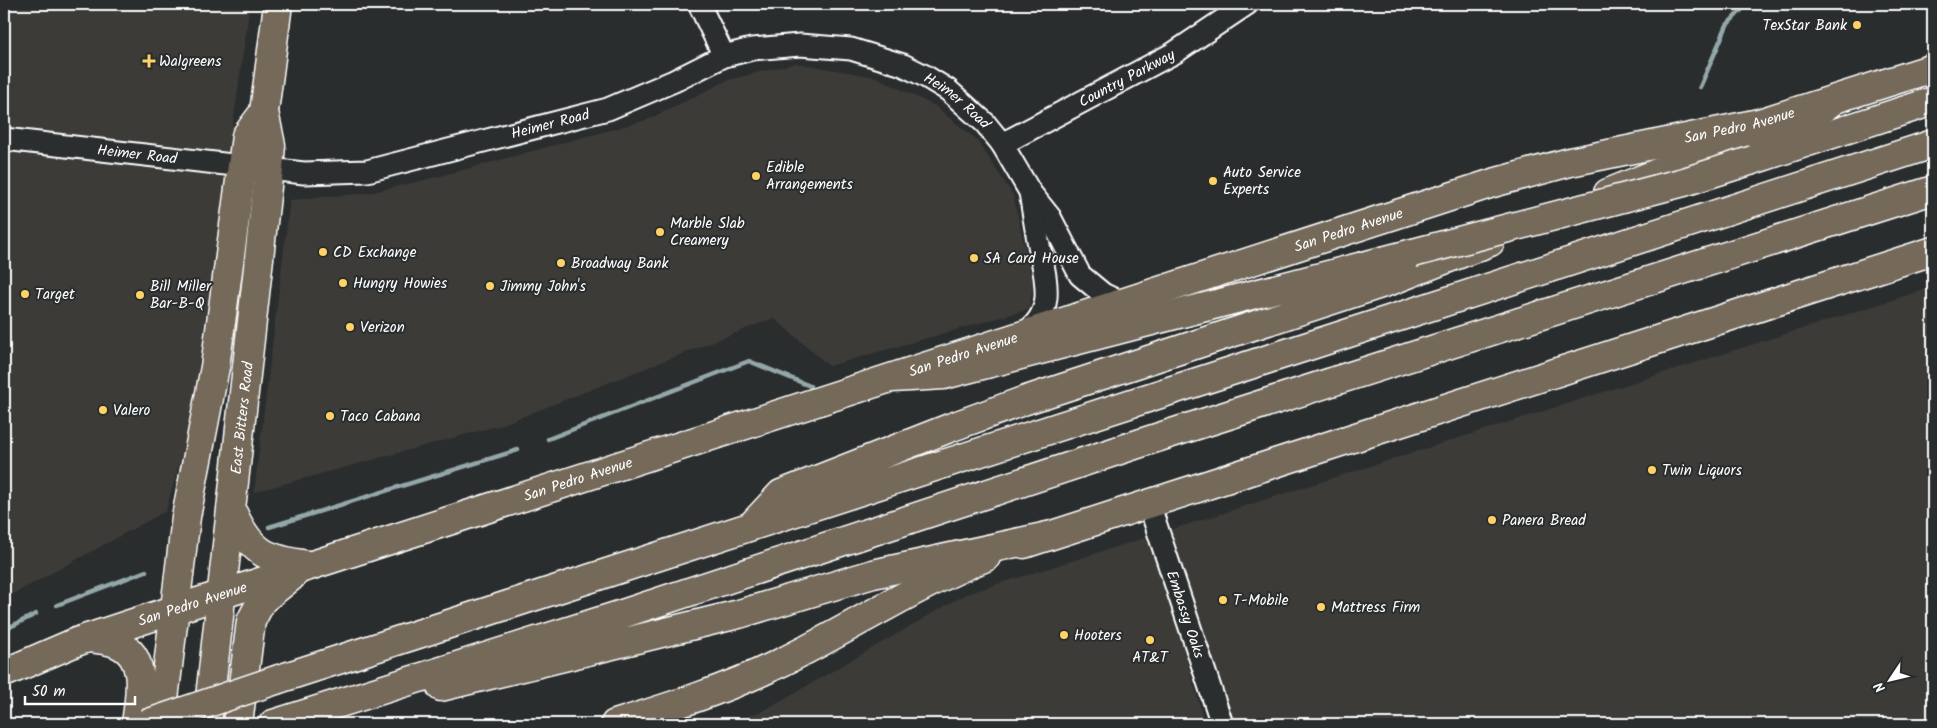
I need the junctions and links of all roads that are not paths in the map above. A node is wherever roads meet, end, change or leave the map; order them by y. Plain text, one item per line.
1 (278, 4) edge
2 (699, 4) edge
3 (1247, 4) edge
4 (724, 56) junction
5 (1933, 68) edge
6 (1933, 101) edge
7 (1831, 102) junction
8 (264, 112) junction
9 (4, 139) edge
10 (1002, 144) junction
11 (1933, 144) edge
12 (242, 166) junction
13 (270, 169) junction
14 (1933, 190) edge
15 (1030, 192) junction
16 (1933, 251) edge
17 (1122, 303) junction
18 (1018, 337) junction
19 (892, 378) junction
20 (1150, 504) junction
21 (233, 513) junction
22 (752, 526) junction
23 (1048, 536) junction
24 (309, 565) junction
25 (222, 594) junction
26 (175, 610) junction
27 (88, 638) junction
28 (4, 673) edge
29 (324, 708) junction
30 (136, 724) edge
31 (146, 724) edge
32 (161, 724) edge
33 (207, 724) edge
34 (238, 724) edge
35 (273, 724) edge
36 (614, 724) edge
37 (1222, 724) edge

1 - 8 main road, East Bitters Road
2 - 4 street
3 - 10 street, Country Parkway
4 - 10 street, Heimer Road
4 - 13 street, Heimer Road
5 - 7 main road, San Pedro Avenue
6 - 19 main road, bridge
7 - 17 main road, San Pedro Avenue
7 - 22 main road
8 - 12 main road, East Bitters Road
8 - 13 main road, East Bitters Road
9 - 12 street, Heimer Road
10 - 15 street, Heimer Road
11 - 22 main road
12 - 13 street, Heimer Road
12 - 26 main road, East Bitters Road
13 - 21 main road, East Bitters Road
14 - 29 main road
15 - 17 street, Heimer Road
15 - 18 street, Heimer Road
16 - 20 main road
17 - 18 main road, San Pedro Avenue
18 - 19 main road, San Pedro Avenue
19 - 24 main road, San Pedro Avenue
20 - 23 main road
20 - 37 street, Embassy Oaks
21 - 24 main road
21 - 25 main road, East Bitters Road
22 - 31 main road, bridge
23 - 29 main road
23 - 36 main road
24 - 25 main road, San Pedro Avenue
24 - 34 main road
25 - 26 main road, San Pedro Avenue
25 - 33 main road, East Bitters Road
26 - 27 main road, San Pedro Avenue
26 - 32 main road, East Bitters Road
27 - 28 main road, San Pedro Avenue
27 - 30 main road
29 - 35 main road

